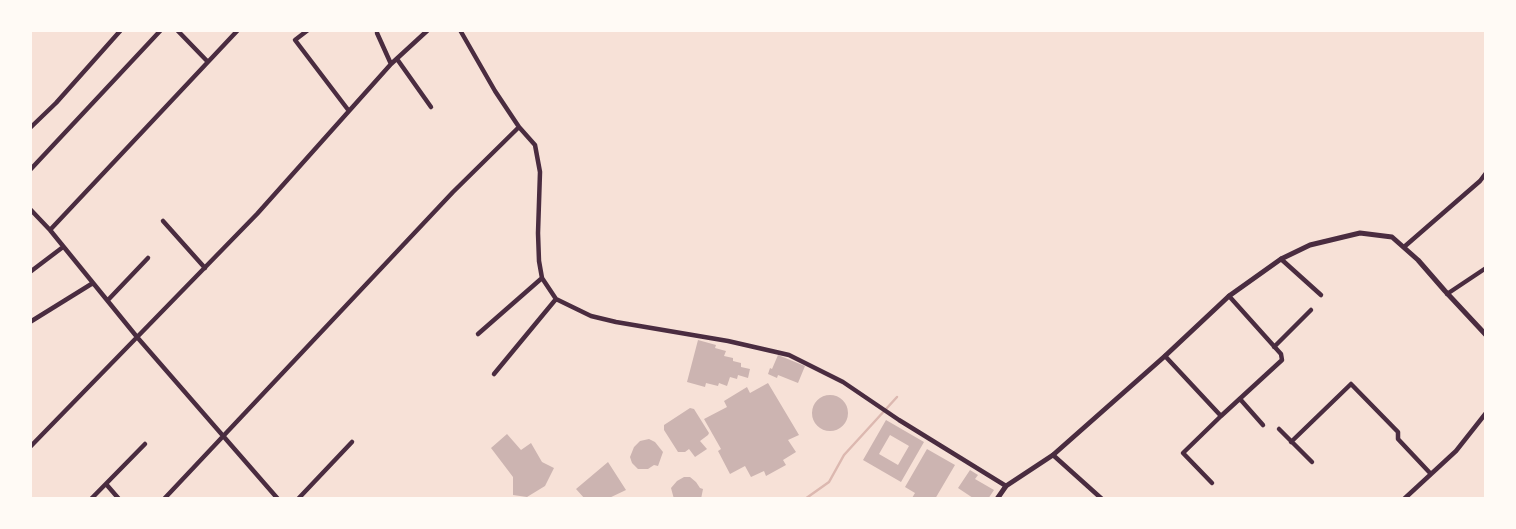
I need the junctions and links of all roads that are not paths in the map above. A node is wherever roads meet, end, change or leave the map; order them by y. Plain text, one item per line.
1 (121, 30) edge
2 (161, 30) edge
3 (177, 30) edge
4 (238, 30) edge
5 (308, 30) edge
6 (428, 30) edge
7 (460, 30) edge
8 (377, 33) dead end
9 (397, 59) junction
10 (208, 62) junction
11 (391, 64) junction
12 (431, 107) dead end
13 (349, 111) junction
14 (519, 127) junction
15 (30, 128) edge
16 (30, 170) edge
17 (1486, 173) edge
18 (30, 209) edge
19 (163, 221) dead end
20 (50, 230) junction
21 (63, 247) junction
22 (1404, 247) junction
23 (148, 258) dead end
24 (1281, 259) junction
25 (205, 268) junction
26 (1486, 268) edge
27 (30, 272) edge
28 (542, 278) junction
29 (93, 283) junction
30 (1447, 293) junction
31 (1321, 295) dead end
32 (1229, 296) junction
33 (556, 299) junction
34 (107, 301) junction
35 (1311, 310) dead end
36 (30, 322) edge
37 (478, 334) dead end
38 (1486, 335) edge
39 (137, 337) junction
40 (1274, 347) junction
41 (1166, 356) junction
42 (494, 374) dead end
43 (1240, 399) junction
44 (1486, 413) edge
45 (1221, 416) junction
46 (1263, 425) dead end
47 (1279, 429) dead end
48 (223, 436) junction
49 (352, 442) dead end
50 (1291, 442) junction
51 (145, 444) dead end
52 (30, 447) edge
53 (1054, 455) junction
54 (1312, 462) dead end
55 (1430, 473) junction
56 (1212, 483) dead end
57 (106, 484) junction
58 (1006, 486) junction
59 (91, 499) edge
60 (118, 499) edge
61 (164, 499) edge
62 (278, 499) edge
63 (298, 499) edge
64 (997, 499) edge
65 (1102, 499) edge
66 (1404, 499) edge

1 - 15 street
2 - 16 street
3 - 10 street
4 - 10 street
5 - 13 street
6 - 9 street
7 - 14 street
8 - 11 street
9 - 11 street
9 - 12 street
10 - 20 street
11 - 13 street
13 - 25 street
14 - 28 street
14 - 48 street
17 - 22 street
18 - 20 street
19 - 25 street
20 - 21 street
21 - 27 street
21 - 29 street
22 - 24 street
22 - 30 street
23 - 34 street
24 - 31 street
24 - 32 street
25 - 39 street
26 - 30 street
28 - 33 street
28 - 37 street
29 - 34 street
29 - 36 street
30 - 38 street
32 - 40 street
32 - 41 street
33 - 42 street
33 - 58 street
34 - 39 street
35 - 40 street
39 - 48 street
39 - 52 street
40 - 43 street
41 - 45 street
41 - 53 street
43 - 45 street
43 - 46 street
44 - 55 street
45 - 56 street
47 - 50 street
48 - 61 street
48 - 62 street
49 - 63 street
50 - 54 street
50 - 55 street
51 - 57 street
53 - 58 street
53 - 65 street
55 - 66 street
57 - 59 street
57 - 60 street
58 - 64 street

